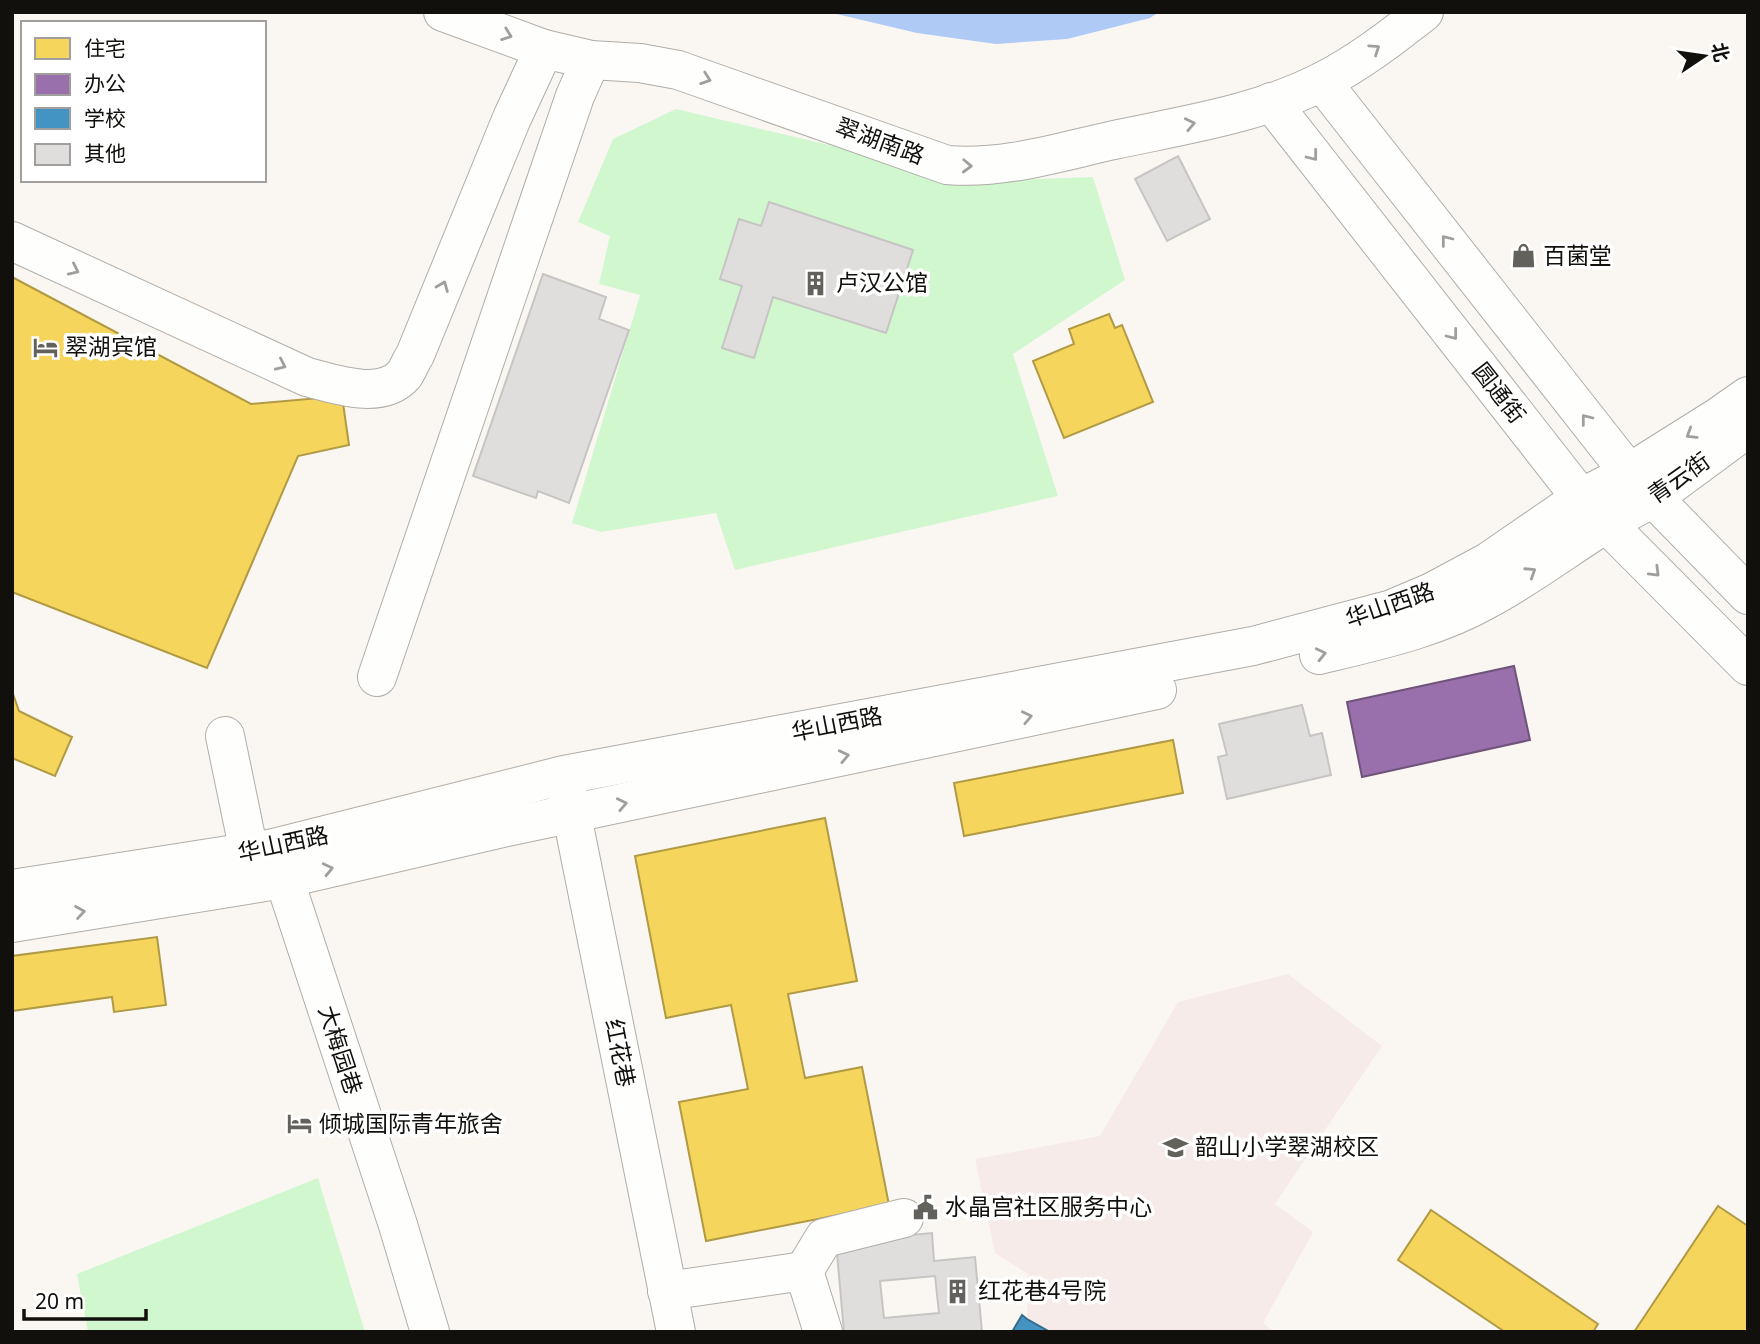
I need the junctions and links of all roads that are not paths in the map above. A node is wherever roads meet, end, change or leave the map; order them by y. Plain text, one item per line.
1 (443, 12) edge
2 (1424, 12) edge
3 (544, 49) junction
4 (591, 60) junction
5 (1322, 82) junction
6 (1271, 102) junction
7 (12, 241) edge
8 (1748, 396) edge
9 (1748, 428) edge
10 (1641, 485) junction
11 (1594, 510) junction
12 (1748, 595) edge
13 (1748, 666) edge
14 (377, 677) dead end
15 (225, 736) dead end
16 (564, 775) junction
17 (572, 814) junction
18 (269, 860) junction
19 (12, 889) edge
20 (12, 923) edge
21 (904, 1218) dead end
22 (804, 1271) junction
23 (667, 1291) junction
24 (430, 1332) edge
25 (676, 1332) edge
26 (823, 1332) edge

1 -> 3 main road, 翠湖南路
5 -> 2 main road, 翠湖南路
3 - 4 main road, 翠湖南路
7 -> 3 main road
4 -> 6 main road, 翠湖南路
4 - 14 main road
5 - 6 main road, 翠湖南路
10 -> 5 main road
6 -> 11 main road, 圆通街
8 -> 10 main road, 青云街
9 - 10 main road, 青云街
10 - 11 main road, 青云街
10 - 12 main road
11 -> 13 main road, 圆通街
11 - 16 main road, 华山西路
17 -> 11 main road, 华山西路
15 - 18 main road, 大梅园巷
16 - 17 main road, 红花巷
16 - 18 main road, 华山西路
18 -> 17 main road, 华山西路
17 - 23 main road, 红花巷
18 - 19 main road, 华山西路
20 -> 18 main road, 华山西路
18 - 24 main road, 大梅园巷
21 - 22 main road
22 - 23 main road
22 - 26 main road
23 - 25 main road, 红花巷

